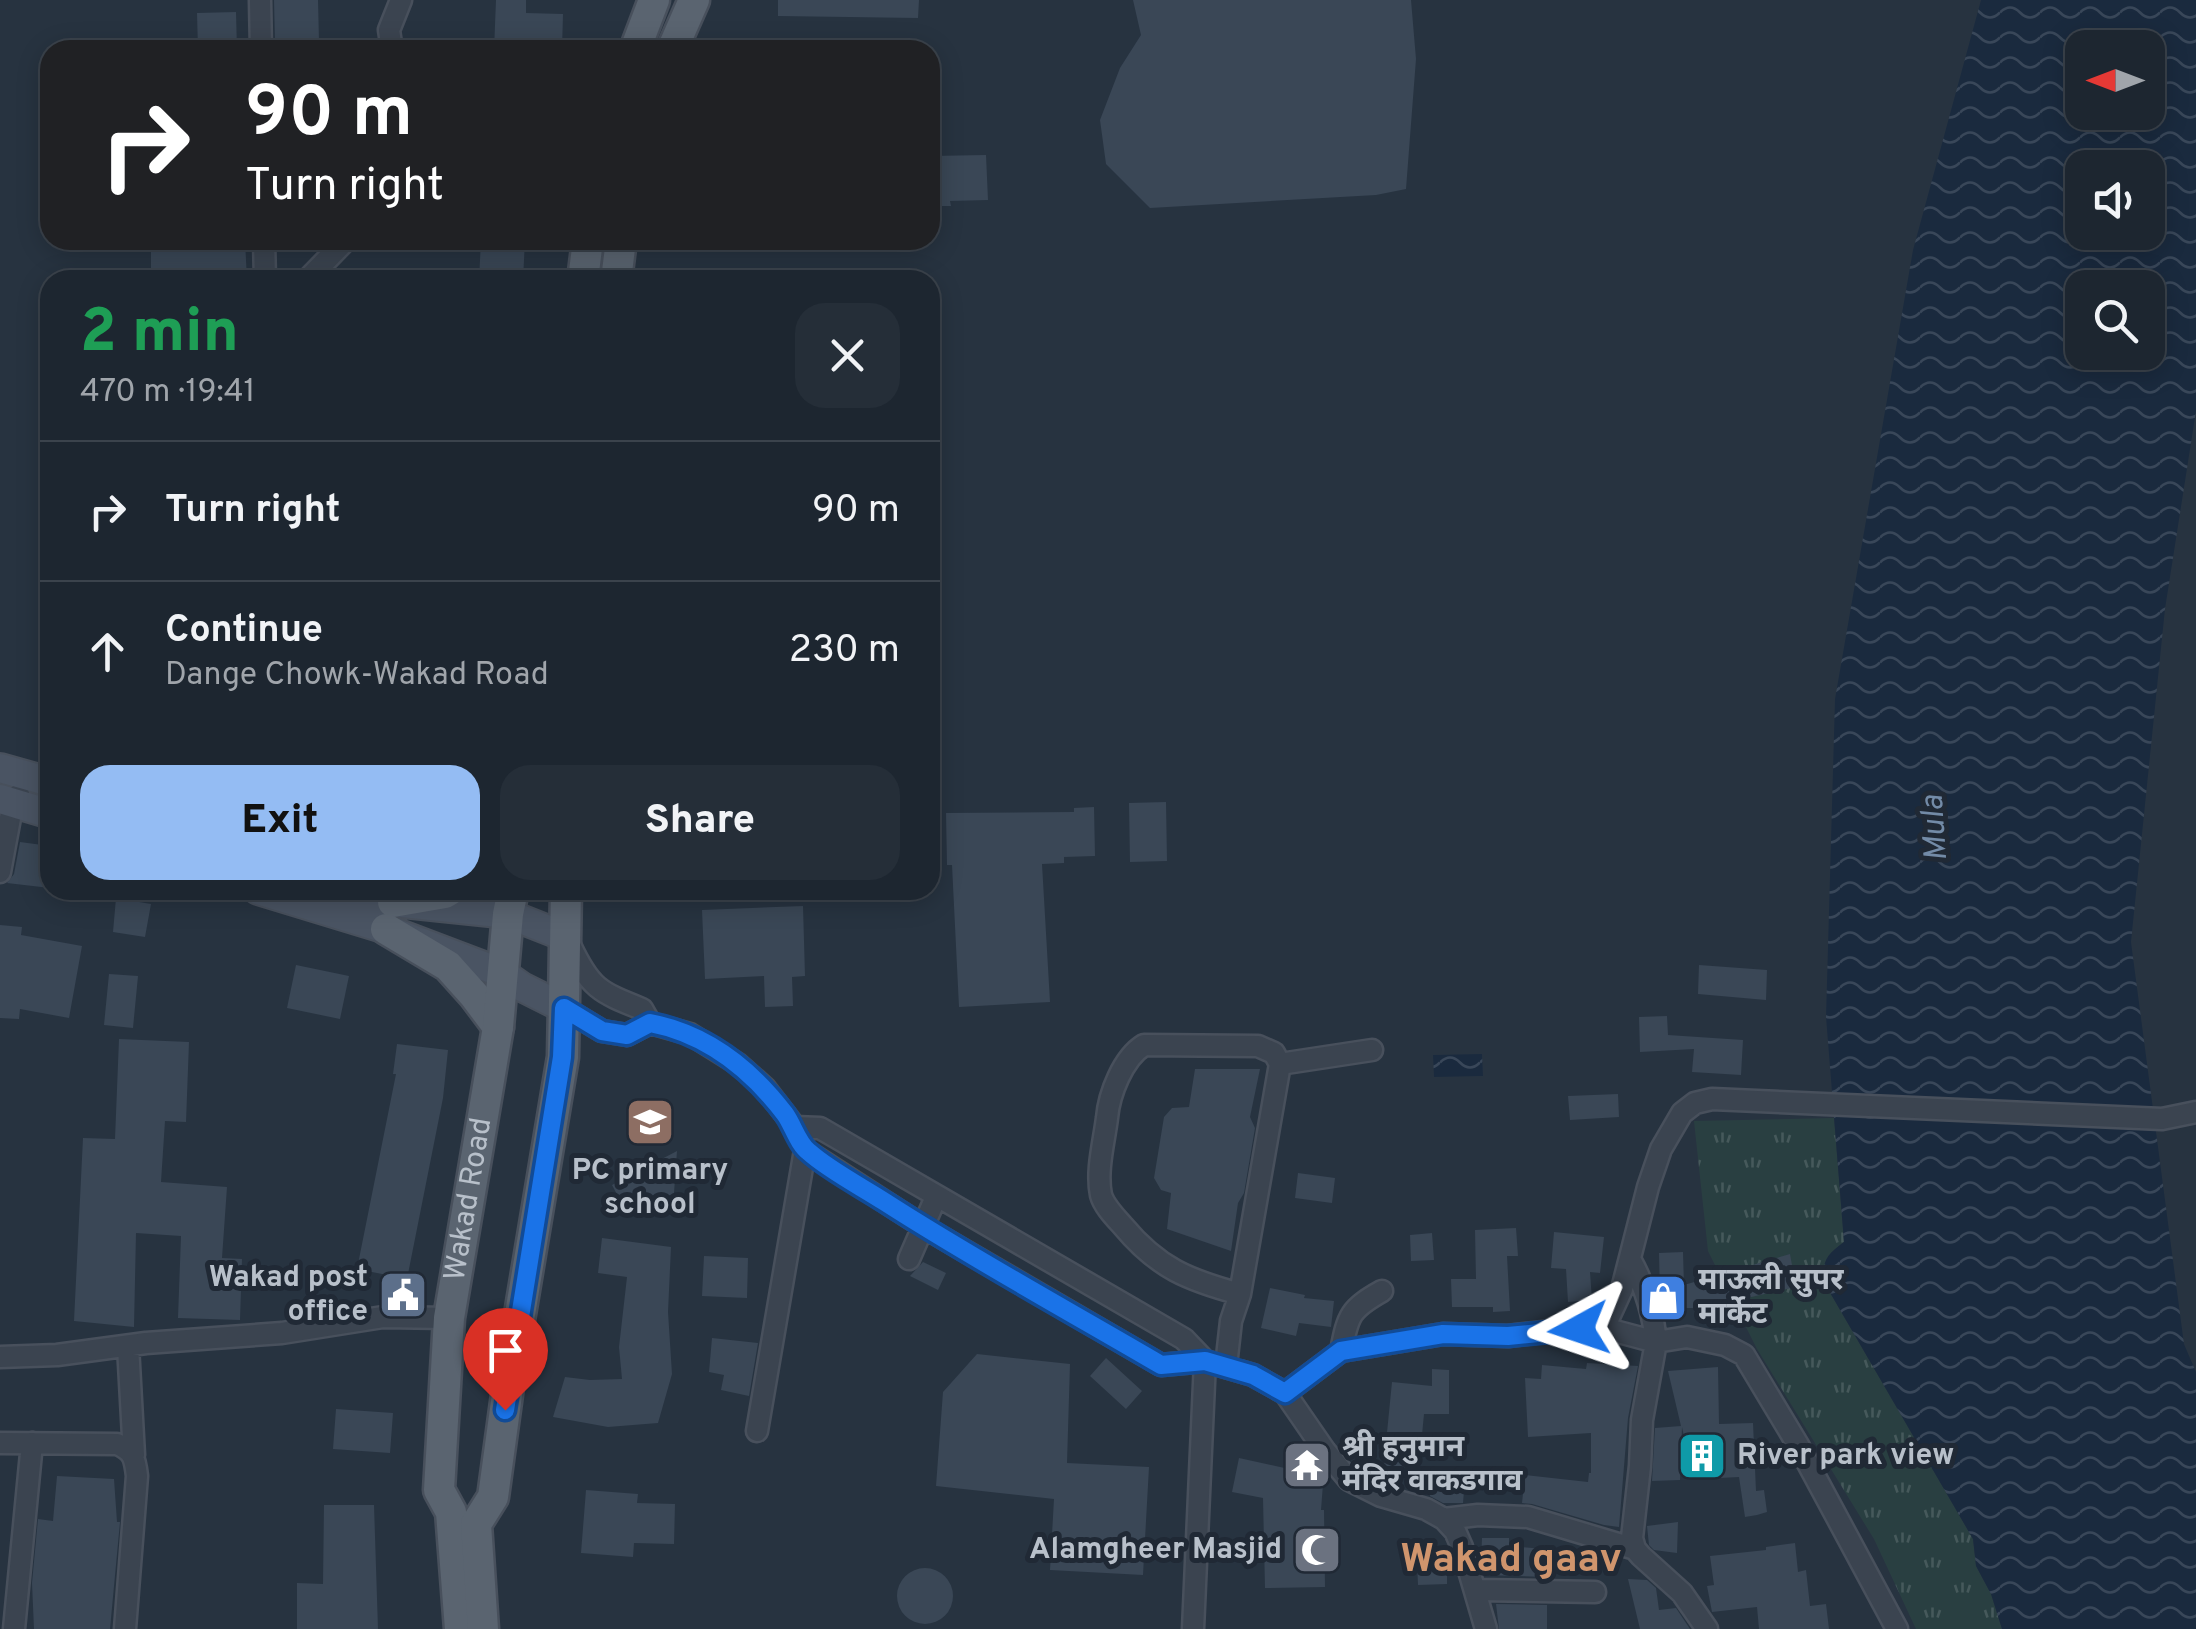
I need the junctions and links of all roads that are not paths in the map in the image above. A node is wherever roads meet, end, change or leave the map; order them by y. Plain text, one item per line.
1 (260, 0) edge
2 (401, 0) edge
3 (654, 0) edge
4 (694, 0) edge
5 (261, 40) edge
6 (390, 40) edge
7 (638, 40) edge
8 (676, 40) edge
9 (336, 250) edge
10 (316, 270) edge
11 (0, 768) edge
12 (40, 779) edge
13 (40, 780) edge
14 (6, 800) edge
15 (40, 811) edge
16 (0, 872) edge
17 (310, 900) edge
18 (363, 900) edge
19 (426, 900) edge
20 (566, 900) edge
21 (511, 902) edge
22 (389, 915) junction
23 (566, 937) junction
24 (502, 973) junction
25 (564, 1008) junction
26 (650, 1023) junction
27 (498, 1028) junction
28 (1372, 1050) dead end
29 (1280, 1064) junction
30 (2196, 1112) edge
31 (794, 1127) junction
32 (805, 1150) junction
33 (936, 1197) junction
34 (924, 1227) junction
35 (909, 1258) dead end
36 (1630, 1259) junction
37 (1382, 1291) dead end
38 (1240, 1294) junction
39 (449, 1318) junction
40 (1596, 1326) junction
41 (1656, 1342) junction
42 (128, 1346) junction
43 (1341, 1351) junction
44 (0, 1357) edge
45 (1215, 1364) junction
46 (1285, 1393) junction
47 (756, 1431) dead end
48 (0, 1443) edge
49 (32, 1443) junction
50 (134, 1456) junction
51 (1444, 1519) junction
52 (1635, 1549) junction
53 (10, 1580) edge
54 (1477, 1590) junction
55 (1595, 1592) dead end
56 (14, 1629) edge
57 (125, 1629) edge
58 (460, 1629) edge
59 (483, 1629) edge
60 (1192, 1629) edge
61 (1486, 1629) edge
62 (1707, 1629) edge
63 (1897, 1629) edge

1 - 5 street
2 - 6 street
3 - 7 main road
4 - 8 main road
9 - 10 street
11 - 12 main road
13 - 14 street
14 - 15 main road
14 - 16 street
17 - 22 main road
18 - 22 main road
19 - 22 main road
20 - 23 main road
21 - 22 main road
21 - 23 main road
21 - 24 main road, Wakad Road
22 - 24 main road
22 - 27 main road
23 - 25 main road
23 - 26 street
24 - 25 main road
24 - 27 main road, Wakad Road
25 - 26 street
25 - 59 main road
26 - 31 street
27 - 39 main road, Wakad Road
28 - 29 street
29 - 38 street
29 - 38 street
30 - 36 street
31 - 32 street
31 - 33 street
32 - 34 street
32 - 47 street
33 - 34 street
33 - 45 street
34 - 35 street
34 - 45 street
36 - 40 street
36 - 41 street
37 - 43 street
38 - 45 street
39 - 42 street
39 - 58 main road, Wakad Road
40 - 41 street
40 - 43 street
41 - 52 street
41 - 63 street
42 - 44 street
42 - 50 street
43 - 46 street
45 - 46 street
45 - 60 street
46 - 51 street
48 - 49 street
49 - 50 street
49 - 53 street
50 - 57 street
51 - 52 street
51 - 54 street
52 - 62 street
53 - 56 street
54 - 55 street
54 - 61 street

